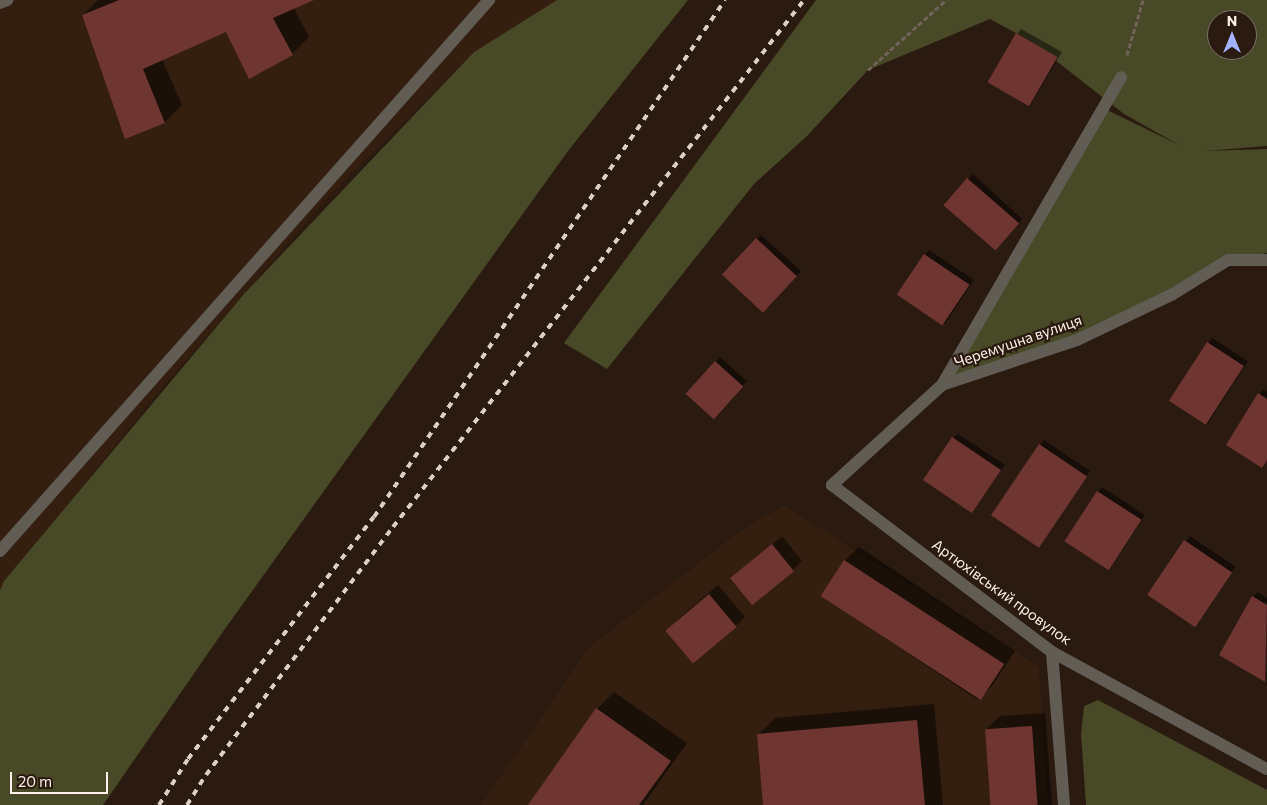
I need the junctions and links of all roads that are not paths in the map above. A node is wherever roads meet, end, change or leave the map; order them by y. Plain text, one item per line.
1 (7, 0) edge
2 (489, 0) edge
3 (0, 3) edge
4 (1121, 77) road end
5 (1267, 260) edge
6 (942, 385) junction
7 (832, 485) joint
8 (0, 552) edge
9 (1052, 652) junction
10 (1267, 770) edge
11 (1064, 805) edge

1 - 3 street
2 - 8 street
4 - 6 street
5 - 6 street, Черемушна вулиця
6 - 7 street, Черемушна вулиця
7 - 9 street, Артюхівський провулок
9 - 10 street, Артюхівський провулок
9 - 11 street

